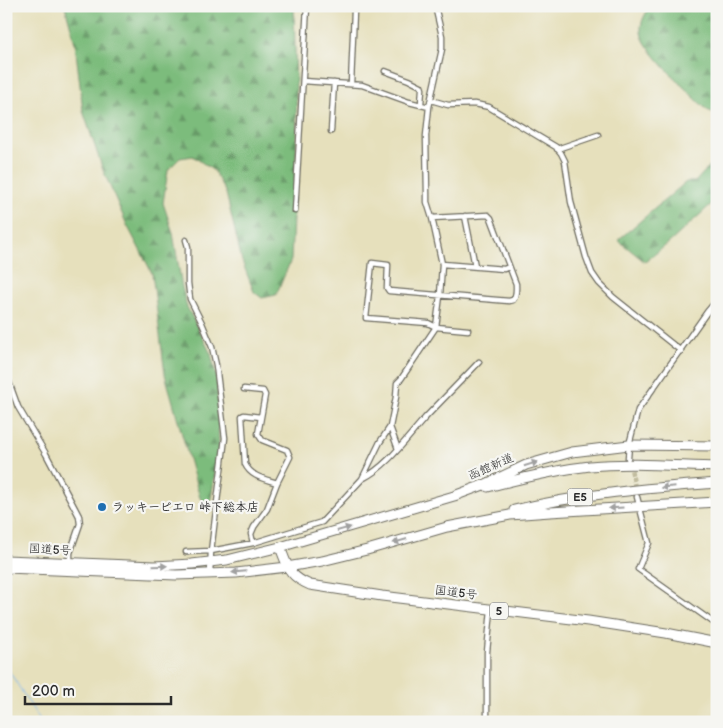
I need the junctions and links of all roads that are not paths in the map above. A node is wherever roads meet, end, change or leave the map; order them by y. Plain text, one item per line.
1 (435, 6) edge
2 (307, 7) edge
3 (354, 10) dead end
4 (385, 71) dead end
5 (302, 82) junction
6 (334, 83) junction
7 (351, 84) junction
8 (431, 100) junction
9 (421, 104) junction
10 (429, 107) junction
11 (331, 131) dead end
12 (598, 135) dead end
13 (558, 149) junction
14 (295, 211) dead end
15 (465, 216) junction
16 (432, 218) junction
17 (186, 240) dead end
18 (442, 264) junction
19 (475, 266) junction
20 (509, 268) junction
21 (440, 296) junction
22 (717, 300) edge
23 (436, 327) junction
24 (468, 330) dead end
25 (681, 351) junction
26 (479, 362) dead end
27 (6, 374) edge
28 (244, 389) dead end
29 (261, 418) junction
30 (390, 428) junction
31 (629, 445) junction
32 (717, 446) edge
33 (398, 449) junction
34 (628, 458) tunnel mouth
35 (717, 467) edge
36 (362, 479) junction
37 (277, 483) junction
38 (717, 483) edge
39 (454, 496) junction
40 (638, 502) junction
41 (717, 502) edge
42 (322, 522) junction
43 (447, 528) junction
44 (326, 534) junction
45 (253, 543) junction
46 (280, 547) junction
47 (211, 551) junction
48 (186, 552) dead end
49 (6, 560) edge
50 (210, 562) junction
51 (69, 567) junction
52 (287, 567) junction
53 (6, 568) edge
54 (210, 574) junction
55 (491, 610) junction
56 (717, 625) edge
57 (717, 643) edge
58 (487, 722) edge

1 - 8 street
2 - 5 street
3 - 7 street
4 - 9 street
5 - 6 street
5 - 14 street
6 - 7 street
6 - 11 street
7 - 9 street
8 - 10 street
8 - 13 street
9 - 10 street
10 - 16 street
12 - 13 street
13 - 25 street
15 - 16 street
15 - 19 street
15 - 20 street
16 - 18 street
17 - 47 street
18 - 19 street
18 - 21 street
19 - 20 street
20 - 21 street
21 - 23 street
21 - 23 street
22 - 25 street
23 - 24 street
23 - 30 street
25 - 31 street
26 - 33 street
27 - 51 street
28 - 29 street
29 - 37 street
29 - 37 street
30 - 33 street
30 - 36 street
31 - 32 highway, 函館新道
31 - 34 street
39 -> 31 highway, 函館新道
33 - 36 street
35 - 39 highway
36 - 42 street
37 - 45 street
38 -> 43 highway, E5
44 -> 39 highway, 函館新道
40 - 41 highway
40 -> 43 highway
40 - 56 street
42 - 44 street
42 - 45 street
43 -> 52 highway
44 - 46 highway, 函館新道
45 - 47 street
46 - 50 highway, 国道5号
46 - 52 highway
47 - 48 street
47 - 50 street
49 - 51 highway, 国道5号
51 -> 50 highway, 国道5号
50 - 54 street
51 - 53 highway, 国道5号
51 - 54 highway, 国道5号
52 -> 54 highway, 国道5号
52 - 55 highway, 国道5号 / 5
55 - 57 highway, 国道5号 / 5
55 - 58 street

